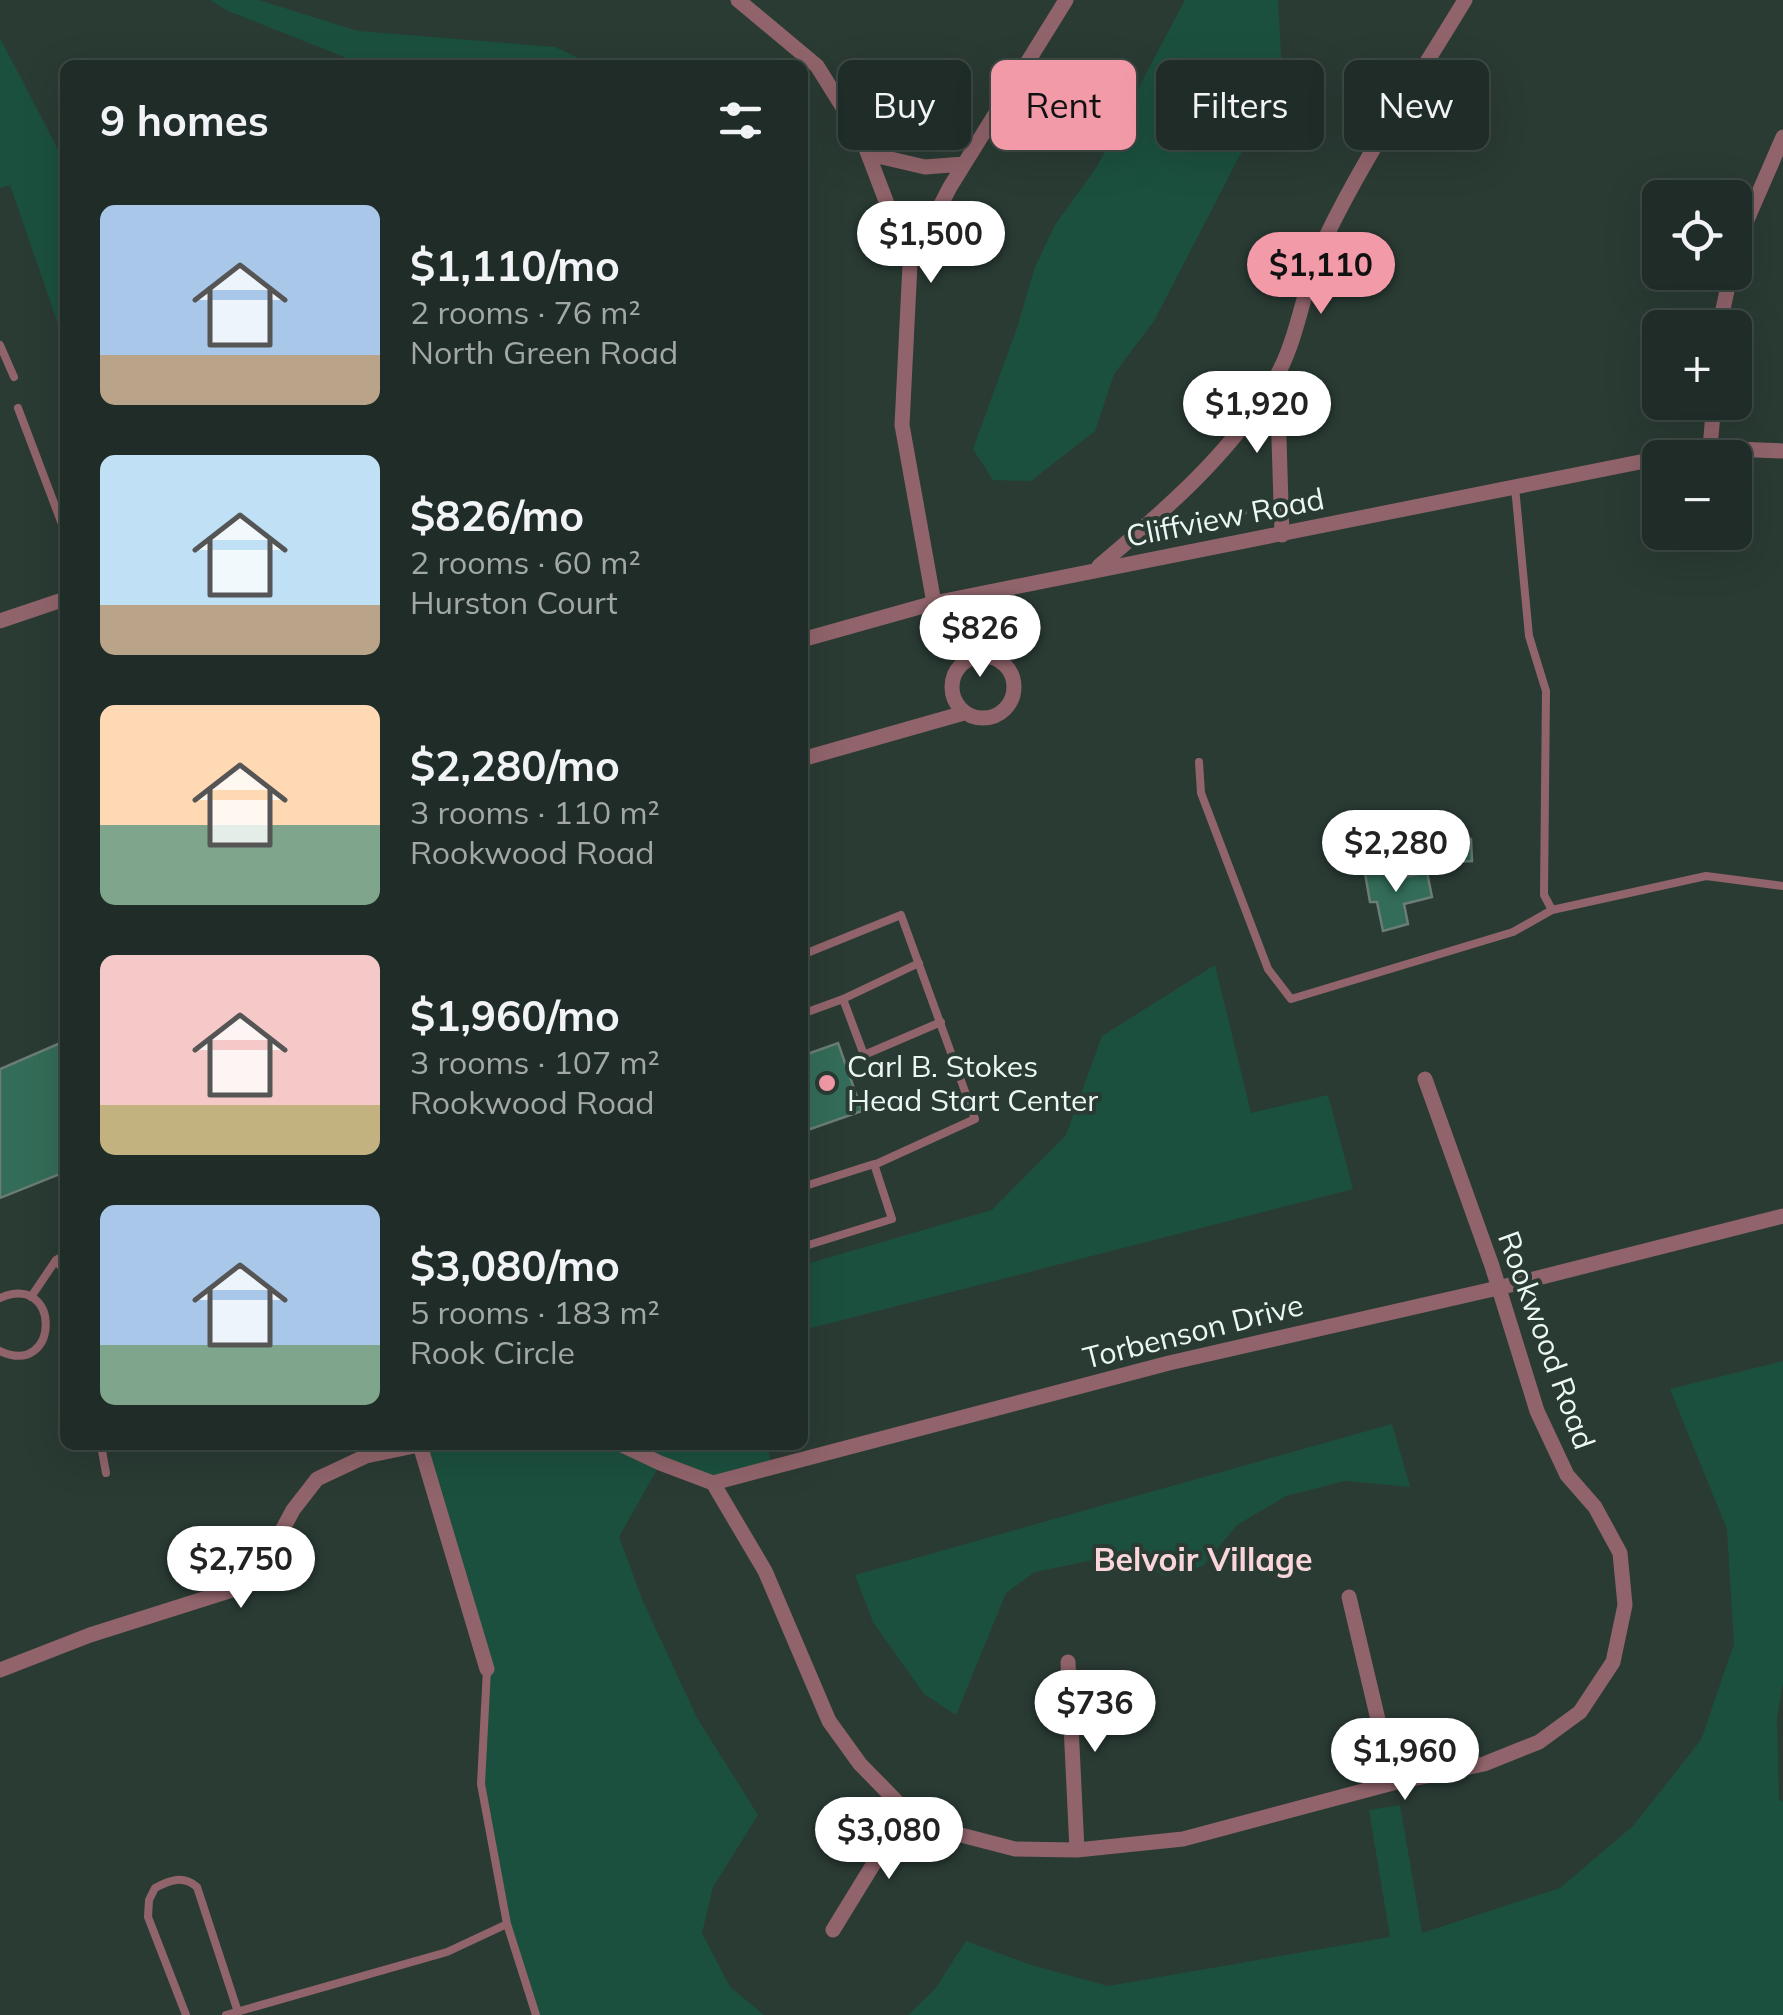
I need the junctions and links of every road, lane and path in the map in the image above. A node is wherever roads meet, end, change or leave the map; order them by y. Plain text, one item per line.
1 (738, 0) edge
2 (1066, 0) edge
3 (1465, 0) edge
4 (1783, 136) edge
5 (868, 154) junction
6 (964, 164) junction
7 (1752, 208) edge
8 (910, 264) junction
9 (0, 345) edge
10 (14, 376) dead end
11 (1277, 376) junction
12 (18, 408) dead end
13 (1752, 450) edge
14 (1783, 451) edge
15 (1642, 462) edge
16 (1515, 487) junction
17 (1247, 512) dead end
18 (60, 519) edge
19 (1182, 524) dead end
20 (1282, 535) junction
21 (1096, 569) junction
22 (60, 601) edge
23 (934, 603) junction
24 (0, 621) edge
25 (808, 638) edge
26 (965, 662) junction
27 (964, 713) junction
28 (808, 757) edge
29 (1199, 762) dead end
30 (1783, 886) edge
31 (1552, 910) junction
32 (808, 953) edge
33 (919, 963) junction
34 (843, 999) junction
35 (808, 1012) edge
36 (941, 1022) junction
37 (1424, 1078) dead end
38 (874, 1165) junction
39 (808, 1185) edge
40 (1783, 1216) edge
41 (808, 1245) edge
42 (60, 1257) edge
43 (1498, 1288) junction
44 (31, 1297) junction
45 (0, 1298) edge
46 (0, 1351) edge
47 (102, 1450) edge
48 (395, 1450) edge
49 (421, 1450) edge
50 (632, 1450) edge
51 (106, 1474) dead end
52 (713, 1483) junction
53 (1349, 1597) dead end
54 (1068, 1662) dead end
55 (487, 1669) joint
56 (0, 1670) edge
57 (1393, 1783) junction
58 (906, 1812) junction
59 (1077, 1850) junction
60 (507, 1924) junction
61 (833, 1930) dead end
62 (238, 2009) junction
63 (186, 2015) edge
64 (226, 2015) edge
65 (536, 2015) edge

1 - 5 street
2 - 6 street
3 - 11 street
4 - 7 street
5 - 6 street
5 - 8 street
6 - 8 street
8 - 23 street
9 - 10 lane
11 - 20 street
11 - 21 street
12 - 18 lane
13 - 14 street, Cliffview Road
15 - 16 street, Cliffview Road
16 - 20 street, Cliffview Road
16 - 31 lane
17 - 19 path
20 - 21 street, Cliffview Road
21 - 23 street, Cliffview Road
22 - 24 street
23 - 25 street, Cliffview Road
23 - 26 street
26 - 27 street
26 - 27 street
27 - 28 street
29 - 31 lane
30 - 31 lane
32 - 33 lane
33 - 34 lane
33 - 36 lane
34 - 35 lane
34 - 36 lane
36 - 38 lane
37 - 43 street, Rookwood Road
38 - 39 lane
38 - 41 lane
40 - 43 street, Torbenson Drive
42 - 44 lane
43 - 52 street, Torbenson Drive
43 - 57 street, Rookwood Road
44 - 45 lane
44 - 46 lane
47 - 51 lane
48 - 56 street
49 - 55 street
50 - 52 street
52 - 58 street, Rookwood Road
53 - 57 street
54 - 59 street
55 - 60 lane
57 - 59 street, Rookwood Road
58 - 59 street, Rookwood Road
58 - 61 street
60 - 62 lane
60 - 65 lane
62 - 63 lane
62 - 64 lane

